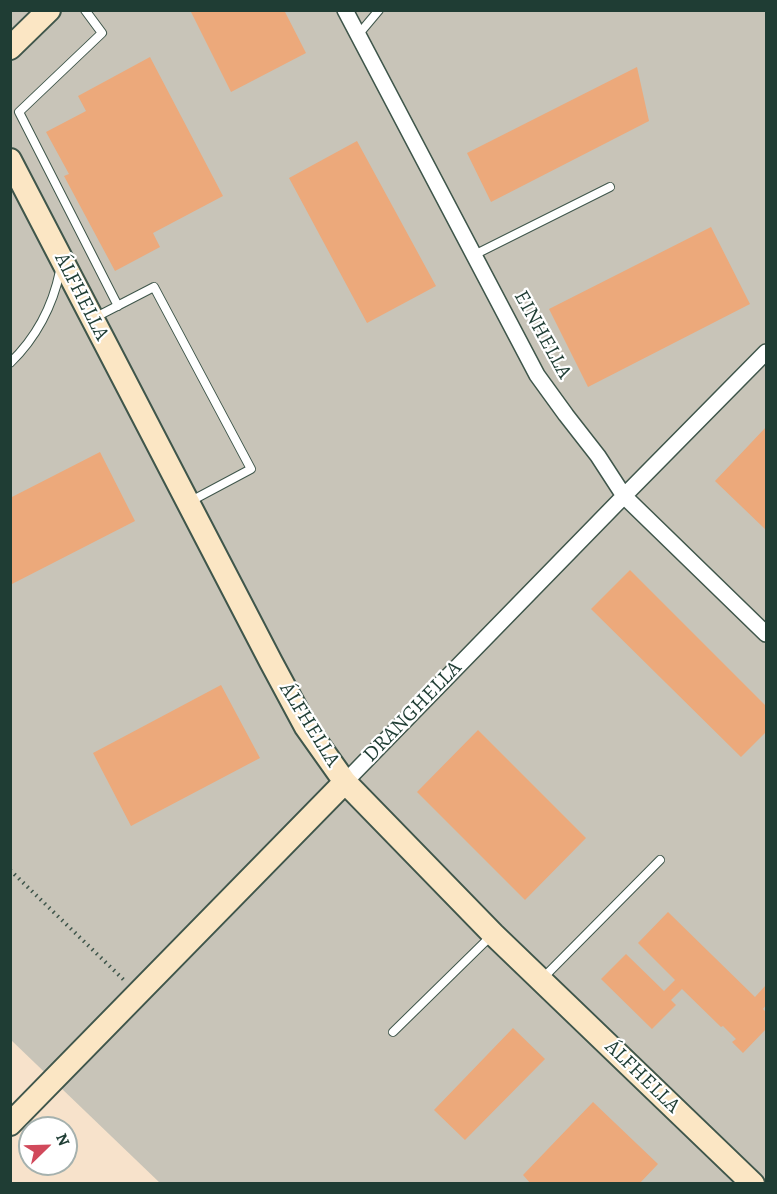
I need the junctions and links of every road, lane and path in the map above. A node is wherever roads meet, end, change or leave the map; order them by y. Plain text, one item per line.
1 (49, 10) edge
2 (85, 10) edge
3 (345, 10) edge
4 (379, 10) edge
5 (358, 35) junction
6 (10, 48) edge
7 (10, 160) edge
8 (610, 187) dead end
9 (474, 255) junction
10 (63, 260) junction
11 (118, 306) junction
12 (93, 319) junction
13 (766, 352) edge
14 (10, 363) edge
15 (624, 495) junction
16 (188, 502) junction
17 (766, 634) edge
18 (345, 782) junction
19 (660, 860) dead end
20 (10, 870) edge
21 (493, 934) junction
22 (540, 980) junction
23 (138, 994) junction
24 (393, 1032) dead end
25 (10, 1125) edge
26 (753, 1184) edge

1 - 6 street
2 - 11 lane
3 - 5 street, EINHELLA
4 - 5 lane
5 - 9 street, EINHELLA
7 - 10 street, ÁLFHELLA
8 - 9 lane
9 - 15 street, EINHELLA
10 - 12 street, ÁLFHELLA
10 - 14 lane
11 - 12 lane
11 - 16 lane
12 - 16 street, ÁLFHELLA
13 - 15 street, DRANGHELLA
15 - 17 street, EINHELLA
15 - 18 street, DRANGHELLA
16 - 18 street, ÁLFHELLA
18 - 21 street, ÁLFHELLA
18 - 23 street, DRANGHELLA
19 - 22 lane
20 - 23 path
21 - 22 street, ÁLFHELLA
21 - 24 lane
22 - 26 street, ÁLFHELLA
23 - 25 street, DRANGHELLA

